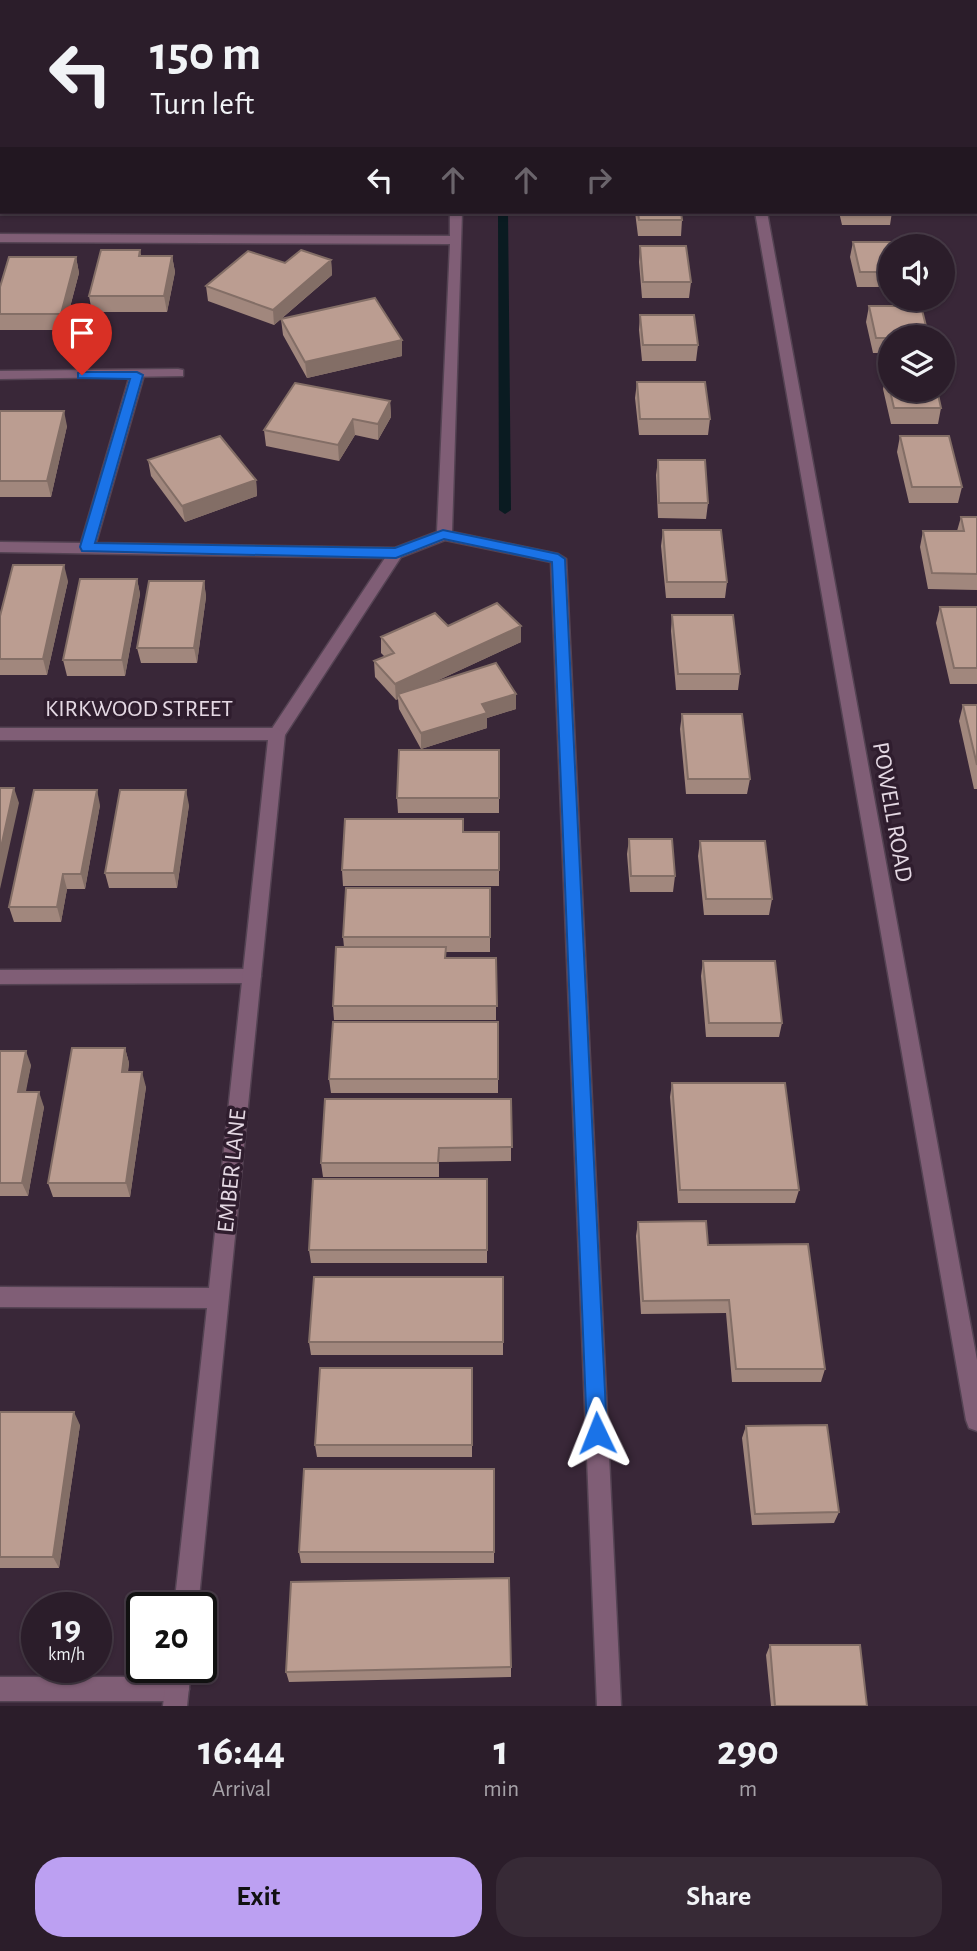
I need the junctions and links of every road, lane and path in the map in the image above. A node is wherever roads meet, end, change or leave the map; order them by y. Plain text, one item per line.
1 (456, 214) edge
2 (761, 214) edge
3 (0, 238) edge
4 (456, 240) junction
5 (178, 373) dead end
6 (0, 375) edge
7 (137, 375) junction
8 (443, 535) junction
9 (0, 547) edge
10 (87, 547) junction
11 (396, 553) junction
12 (0, 734) edge
13 (278, 734) junction
14 (252, 975) junction
15 (0, 977) edge
16 (0, 1297) edge
17 (218, 1298) junction
18 (977, 1420) edge
19 (188, 1592) edge
20 (177, 1688) edge
21 (0, 1689) edge
22 (609, 1706) edge

1 - 4 street
2 - 18 street, POWELL ROAD
3 - 4 street
4 - 8 street
5 - 7 street
6 - 7 street
7 - 10 street
8 - 11 street
8 - 22 street
9 - 10 street
10 - 11 street
11 - 13 street
12 - 13 street, KIRKWOOD STREET
13 - 14 street, EMBER LANE
14 - 15 street
14 - 17 street, EMBER LANE
16 - 17 street
17 - 19 street, EMBER LANE
20 - 21 street

